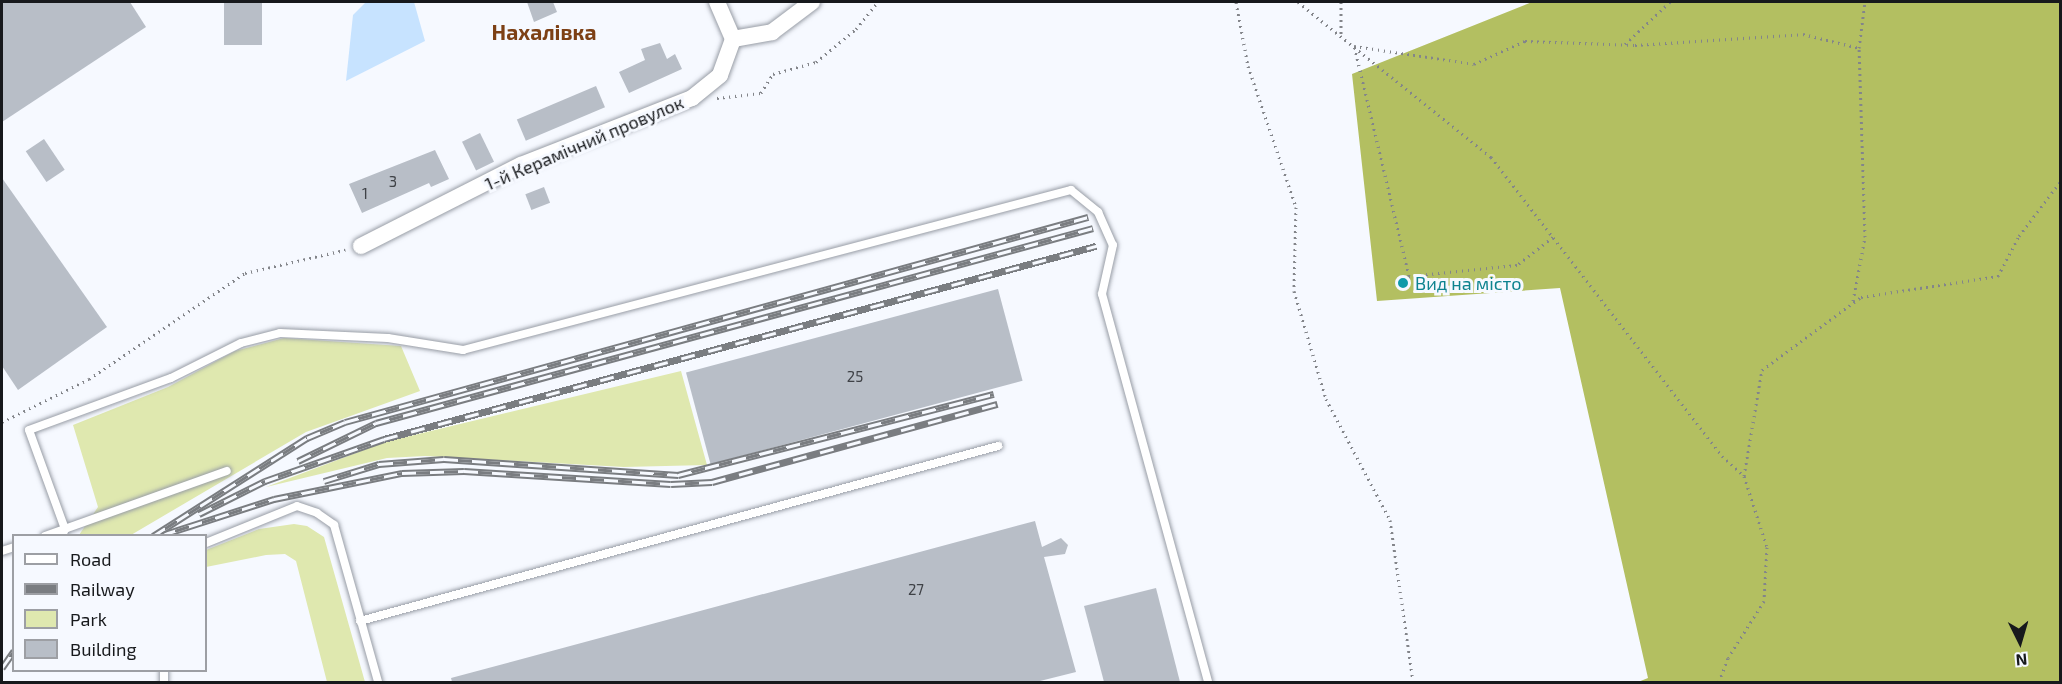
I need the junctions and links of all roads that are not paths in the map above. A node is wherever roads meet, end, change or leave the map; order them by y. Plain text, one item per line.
1 (717, 2) edge
2 (812, 2) edge
3 (733, 39) junction
4 (361, 246) road end
5 (998, 447) dead end
6 (227, 471) dead end
7 (63, 532) edge
8 (207, 543) edge
9 (360, 621) junction
10 (378, 682) edge
11 (1208, 682) edge

1 - 3 street
2 - 3 street
3 - 4 street, 1-й Керамічний провулок
5 - 9 lane
6 - 7 lane
7 - 11 lane
8 - 9 lane
9 - 10 lane

